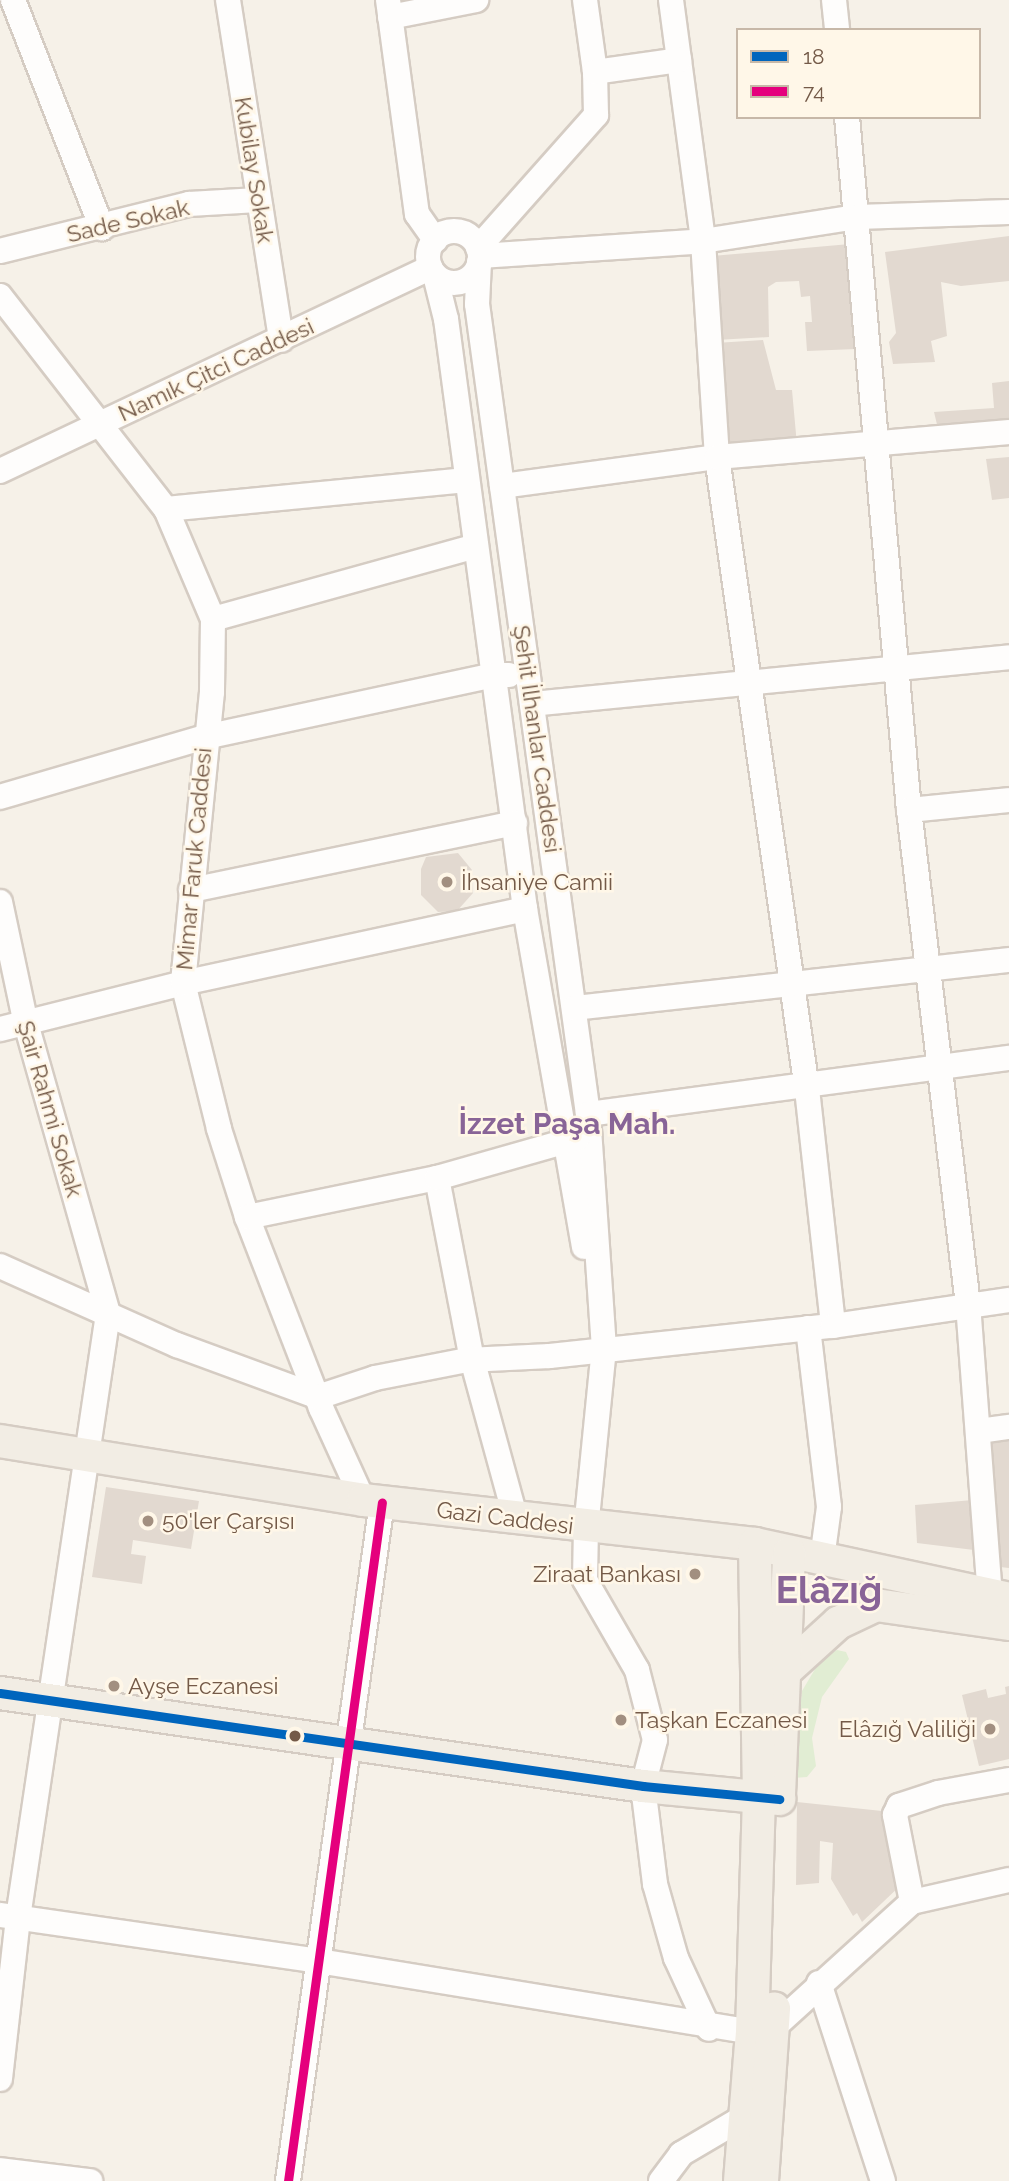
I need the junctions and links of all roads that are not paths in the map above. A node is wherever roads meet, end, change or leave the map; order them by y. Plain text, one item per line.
1 (13, 0) edge
2 (228, 0) edge
3 (476, 0) edge
4 (585, 0) edge
5 (671, 0) edge
6 (834, 0) edge
7 (389, 8) edge
8 (837, 28) edge
9 (679, 60) junction
10 (595, 72) junction
11 (847, 119) edge
12 (258, 200) junction
13 (1009, 212) edge
14 (857, 217) junction
15 (102, 228) junction
16 (435, 240) junction
17 (703, 241) junction
18 (0, 251) edge
19 (479, 255) junction
20 (433, 271) junction
21 (0, 296) edge
22 (281, 340) junction
23 (97, 426) junction
24 (1009, 432) edge
25 (876, 442) junction
26 (717, 457) junction
27 (0, 471) edge
28 (467, 480) junction
29 (502, 486) junction
30 (166, 509) junction
31 (477, 546) junction
32 (213, 620) junction
33 (1009, 657) edge
34 (897, 666) junction
35 (495, 674) junction
36 (528, 676) junction
37 (749, 680) junction
38 (532, 704) junction
39 (205, 737) junction
40 (0, 797) edge
41 (1009, 800) edge
42 (909, 810) junction
43 (515, 823) junction
44 (191, 890) junction
45 (0, 902) edge
46 (526, 909) junction
47 (1009, 960) edge
48 (930, 967) junction
49 (183, 983) junction
50 (791, 987) junction
51 (574, 1008) junction
52 (25, 1020) junction
53 (0, 1029) edge
54 (1009, 1058) edge
55 (940, 1065) junction
56 (807, 1088) junction
57 (589, 1125) junction
58 (563, 1141) junction
59 (436, 1178) junction
60 (247, 1217) junction
61 (0, 1266) edge
62 (1009, 1300) edge
63 (968, 1304) junction
64 (108, 1314) junction
65 (821, 1327) junction
66 (604, 1348) junction
67 (472, 1359) junction
68 (317, 1397) junction
69 (1009, 1427) edge
70 (979, 1431) junction
71 (0, 1440) edge
72 (86, 1454) junction
73 (372, 1501) junction
74 (516, 1520) junction
75 (586, 1527) junction
76 (755, 1544) junction
77 (789, 1553) junction
78 (822, 1559) junction
79 (999, 1597) edge
80 (1009, 1624) edge
81 (782, 1674) junction
82 (0, 1693) edge
83 (50, 1701) junction
84 (347, 1744) junction
85 (1009, 1780) edge
86 (643, 1786) junction
87 (769, 1799) junction
88 (1009, 1880) edge
89 (912, 1902) junction
90 (9, 1917) edge
91 (319, 1961) junction
92 (819, 1983) junction
93 (709, 2029) junction
94 (763, 2030) junction
95 (0, 2079) edge
96 (752, 2119) junction
97 (0, 2170) edge
98 (90, 2181) edge
99 (288, 2181) edge
100 (661, 2181) edge
101 (740, 2181) edge
102 (762, 2181) edge
103 (883, 2181) edge

1 - 15 street
2 - 12 street, Kubilay Sokak
3 - 7 street
4 - 10 street
5 - 9 street
6 - 8 street
7 - 16 street
9 - 10 street
9 - 17 street
10 - 19 street
11 - 14 street
12 - 15 street, Sade Sokak
12 - 22 street, Kubilay Sokak
13 - 14 street
14 - 17 street
14 - 25 street
15 - 18 street, Sade Sokak
16 - 19 street
16 - 20 street
17 - 19 street
17 - 26 street
19 - 20 street
19 - 29 street, Şehit İlhanlar Caddesi
20 - 22 street, Namık Çitci Caddesi
20 - 28 street, Şehit İlhanlar Caddesi
21 - 23 street, Mimar Faruk Caddesi
22 - 23 street, Namık Çitci Caddesi
23 - 27 street, Namık Çitci Caddesi
23 - 30 street, Mimar Faruk Caddesi
24 - 25 street
25 - 26 street
25 - 34 street
26 - 29 street
26 - 37 street
28 - 30 street
28 - 31 street, Şehit İlhanlar Caddesi
29 - 36 street, Şehit İlhanlar Caddesi
30 - 32 street, Mimar Faruk Caddesi
31 - 32 street
31 - 35 street, Şehit İlhanlar Caddesi
32 - 39 street, Mimar Faruk Caddesi
33 - 34 street
34 - 37 street
34 - 42 street
35 - 36 street
35 - 39 street
35 - 43 street, Şehit İlhanlar Caddesi
36 - 38 street, Şehit İlhanlar Caddesi
37 - 38 street
37 - 50 street
38 - 51 street, Şehit İlhanlar Caddesi
39 - 40 street
39 - 44 street, Mimar Faruk Caddesi
41 - 42 street
42 - 48 street
43 - 44 street
43 - 46 street, Şehit İlhanlar Caddesi
44 - 49 street, Mimar Faruk Caddesi
45 - 52 street, Şair Rahmi Sokak
46 - 49 street
46 - 58 street, Şehit İlhanlar Caddesi
47 - 48 street
48 - 50 street
48 - 55 street
49 - 52 street
49 - 60 street, Mimar Faruk Caddesi
50 - 51 street
50 - 56 street
51 - 57 street, Şehit İlhanlar Caddesi
52 - 53 street
52 - 64 street, Şair Rahmi Sokak
54 - 55 street
55 - 56 street
55 - 63 street
56 - 57 street
56 - 65 street
57 - 58 street
57 - 66 street, Şehit İlhanlar Caddesi
58 - 59 street
58 - 66 street, Şehit İlhanlar Caddesi
59 - 60 street
59 - 67 street
60 - 68 street, Mimar Faruk Caddesi
61 - 64 street
62 - 63 street
63 - 65 street
63 - 70 street
64 - 68 street
64 - 72 street
65 - 66 street
65 - 78 street
66 - 67 street
66 - 75 street
67 - 68 street
67 - 74 street
68 - 73 street, Mimar Faruk Caddesi
69 - 70 street
70 - 79 street
71 - 72 main road, Gazi Caddesi
72 - 73 main road, Gazi Caddesi
72 - 83 street
73 - 74 main road, Gazi Caddesi
73 - 84 street
74 - 75 main road, Gazi Caddesi
75 - 76 main road, Gazi Caddesi
75 - 86 street
76 - 77 main road, Gazi Caddesi
76 - 87 main road
77 - 78 main road, Gazi Caddesi
77 - 81 main road
78 - 79 main road, Gazi Caddesi
80 - 81 main road
81 - 87 main road
82 - 83 main road
83 - 84 main road
83 - 90 street
84 - 86 main road
84 - 91 street
85 - 89 street
86 - 87 main road
86 - 93 street
87 - 94 main road
88 - 89 street
89 - 92 street
90 - 91 street
90 - 95 street
91 - 93 street
91 - 99 street
92 - 94 street
92 - 103 street
93 - 94 street
94 - 96 main road
96 - 100 street
96 - 101 main road
96 - 102 main road
97 - 98 street

